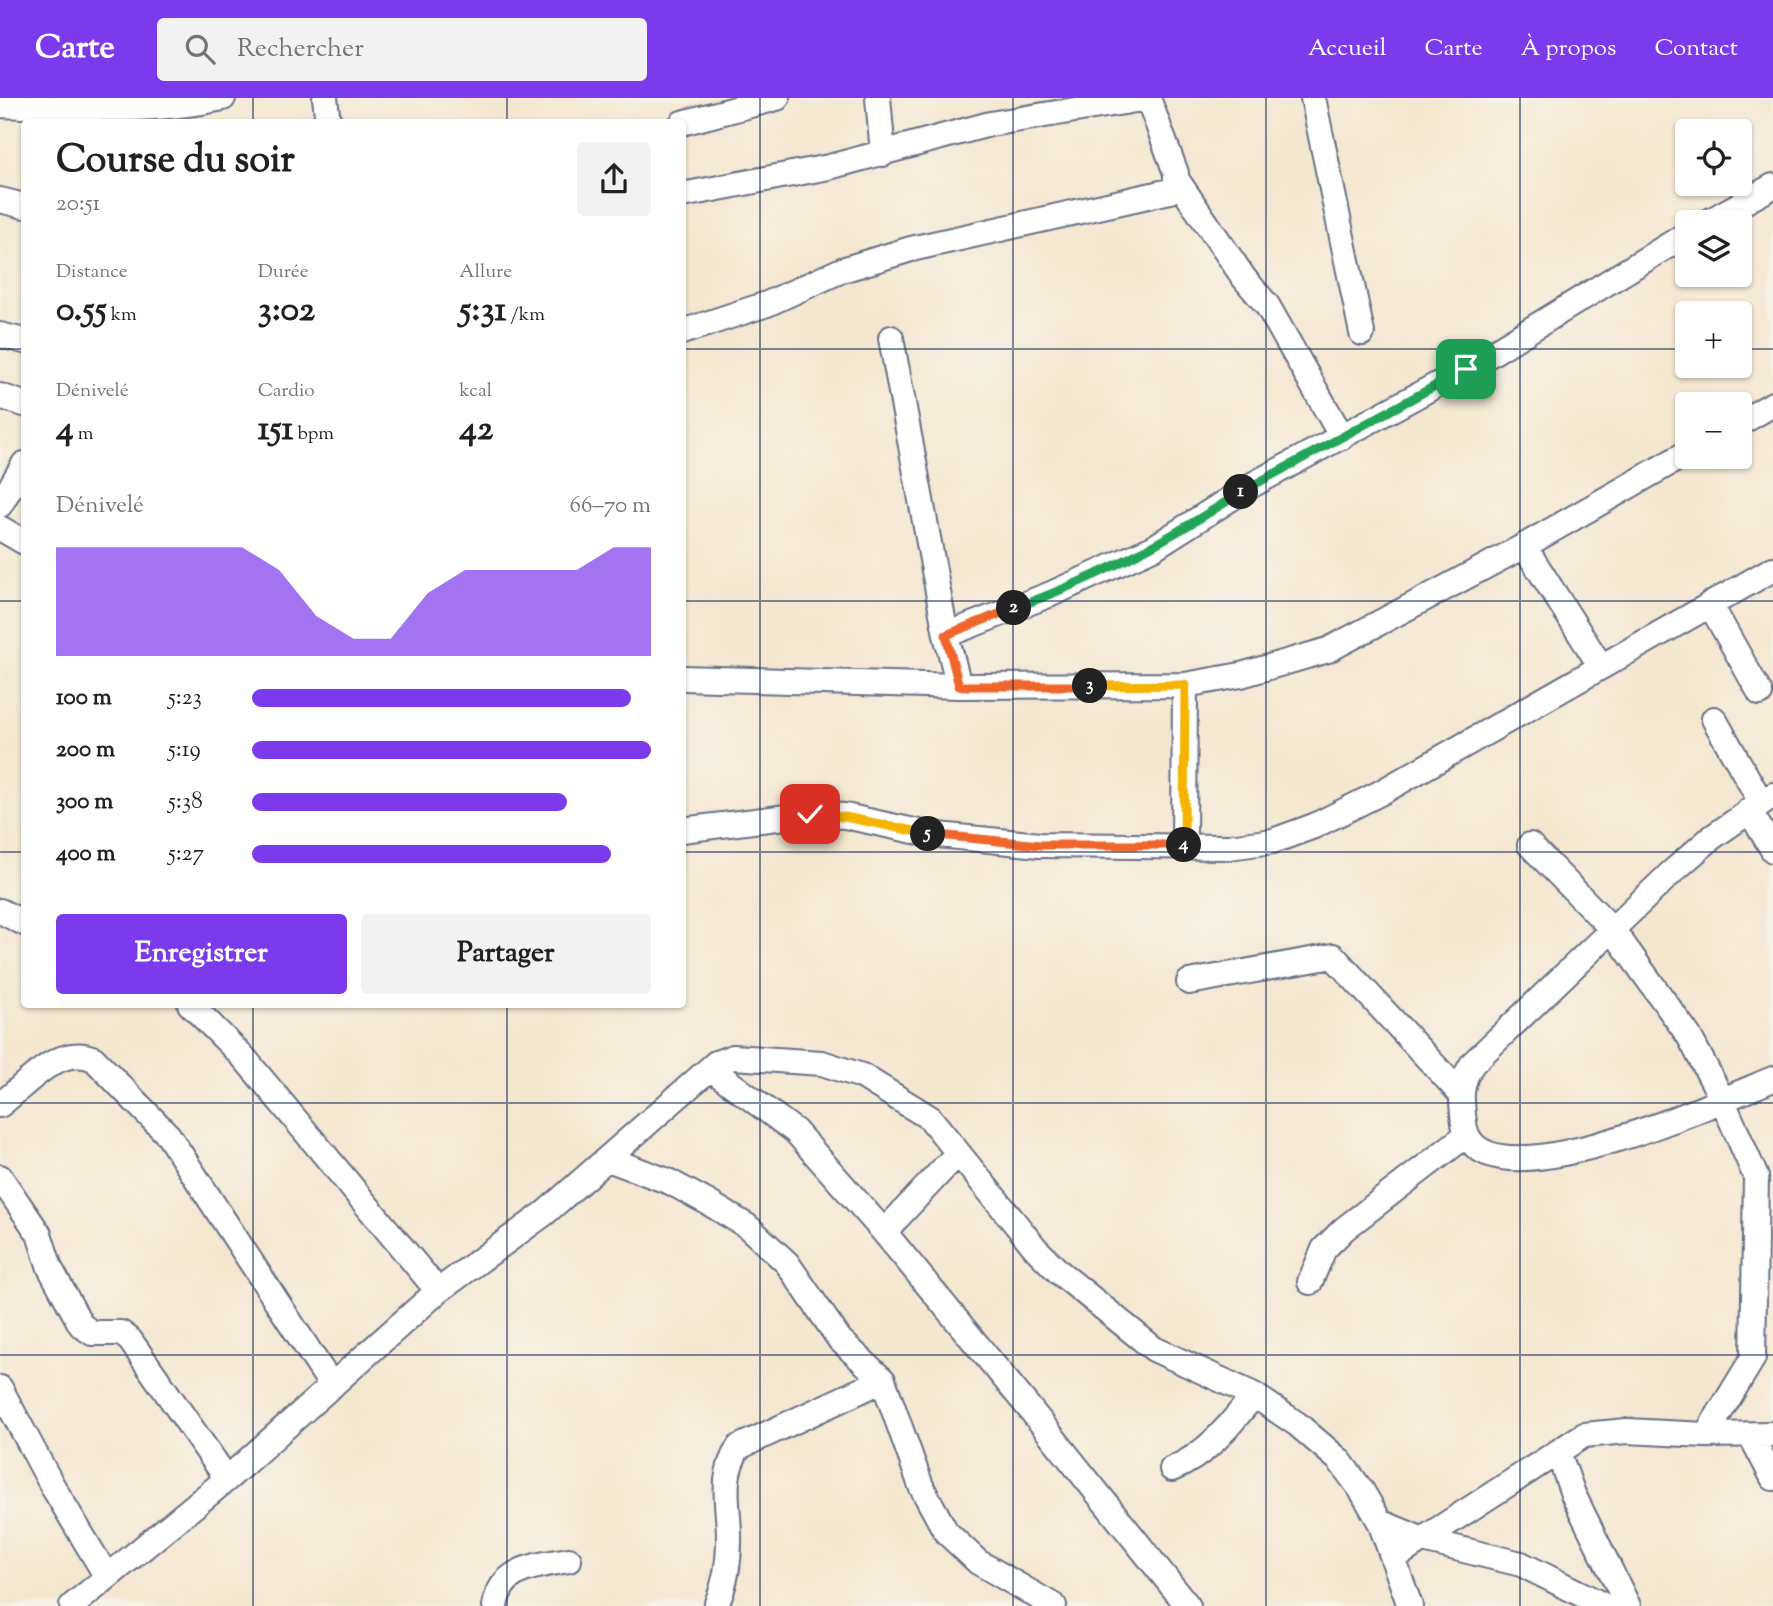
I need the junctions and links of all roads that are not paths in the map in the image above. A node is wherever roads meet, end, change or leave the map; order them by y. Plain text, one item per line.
1 (223, 98) edge
2 (325, 98) edge
3 (777, 98) edge
4 (878, 98) edge
5 (1148, 98) edge
6 (1313, 98) edge
7 (0, 104) edge
8 (327, 119) edge
9 (686, 121) edge
10 (883, 154) junction
11 (1177, 180) junction
12 (1773, 186) edge
13 (686, 194) edge
14 (0, 200) edge
15 (21, 205) edge
16 (1730, 210) edge
17 (1675, 241) edge
18 (686, 331) edge
19 (1362, 333) dead end
20 (0, 335) edge
21 (891, 338) dead end
22 (21, 340) edge
23 (0, 396) edge
24 (21, 403) edge
25 (1773, 404) edge
26 (1752, 416) edge
27 (1342, 438) junction
28 (1675, 460) edge
29 (21, 469) edge
30 (0, 505) edge
31 (0, 528) edge
32 (21, 540) edge
33 (1524, 546) junction
34 (1773, 569) edge
35 (1710, 604) junction
36 (946, 635) junction
37 (1600, 665) junction
38 (686, 678) edge
39 (1185, 685) junction
40 (959, 686) junction
41 (1760, 693) dead end
42 (1714, 719) dead end
43 (1761, 802) edge
44 (686, 830) edge
45 (1184, 845) junction
46 (1530, 845) dead end
47 (1773, 850) edge
48 (0, 911) edge
49 (21, 922) edge
50 (1612, 929) junction
51 (1189, 982) dead end
52 (194, 1008) edge
53 (711, 1069) junction
54 (1773, 1079) edge
55 (1460, 1093) junction
56 (1722, 1099) junction
57 (0, 1105) edge
58 (1465, 1136) junction
59 (958, 1153) junction
60 (608, 1159) junction
61 (0, 1177) edge
62 (884, 1232) junction
63 (1310, 1282) dead end
64 (438, 1291) junction
65 (883, 1380) junction
66 (332, 1386) junction
67 (0, 1388) edge
68 (1254, 1395) junction
69 (1706, 1435) junction
70 (1762, 1435) edge
71 (1558, 1452) junction
72 (1172, 1469) dead end
73 (1773, 1478) edge
74 (227, 1479) junction
75 (1380, 1522) junction
76 (1423, 1540) junction
77 (1394, 1558) junction
78 (569, 1560) dead end
79 (107, 1577) junction
80 (72, 1606) edge
81 (495, 1606) edge
82 (716, 1606) edge
83 (1054, 1606) edge
84 (1188, 1606) edge
85 (1410, 1606) edge
86 (1605, 1606) edge
87 (1628, 1606) edge

1 - 7 street
2 - 8 street
3 - 9 street
4 - 10 street
5 - 10 street
5 - 11 street
6 - 19 street
10 - 13 street
11 - 18 street
11 - 27 street
12 - 16 street
14 - 15 street
17 - 27 street
20 - 22 street
21 - 36 street
23 - 24 street
25 - 26 street
27 - 36 street
28 - 33 street
29 - 30 street
31 - 32 street
33 - 37 street
33 - 39 street
34 - 35 street
35 - 37 street
35 - 41 street
36 - 40 street
37 - 45 street
38 - 40 street
39 - 40 street
39 - 45 street
42 - 43 street
43 - 47 street
43 - 50 street
44 - 45 street
46 - 50 street
48 - 49 street
50 - 55 street
50 - 56 street
51 - 55 street
52 - 64 street
53 - 59 street
53 - 60 street
53 - 62 street
54 - 56 street
55 - 58 street
56 - 58 street
56 - 69 street
57 - 66 street
58 - 63 street
59 - 62 street
59 - 68 street
60 - 64 street
60 - 65 street
61 - 74 street
62 - 84 street
64 - 66 street
65 - 82 street
65 - 83 street
66 - 74 street
67 - 79 street
68 - 72 street
68 - 75 street
69 - 70 street
69 - 71 street
70 - 73 street
71 - 76 street
71 - 87 street
74 - 79 street
75 - 76 street
75 - 77 street
76 - 77 street
76 - 86 street
77 - 85 street
78 - 81 street
79 - 80 street

